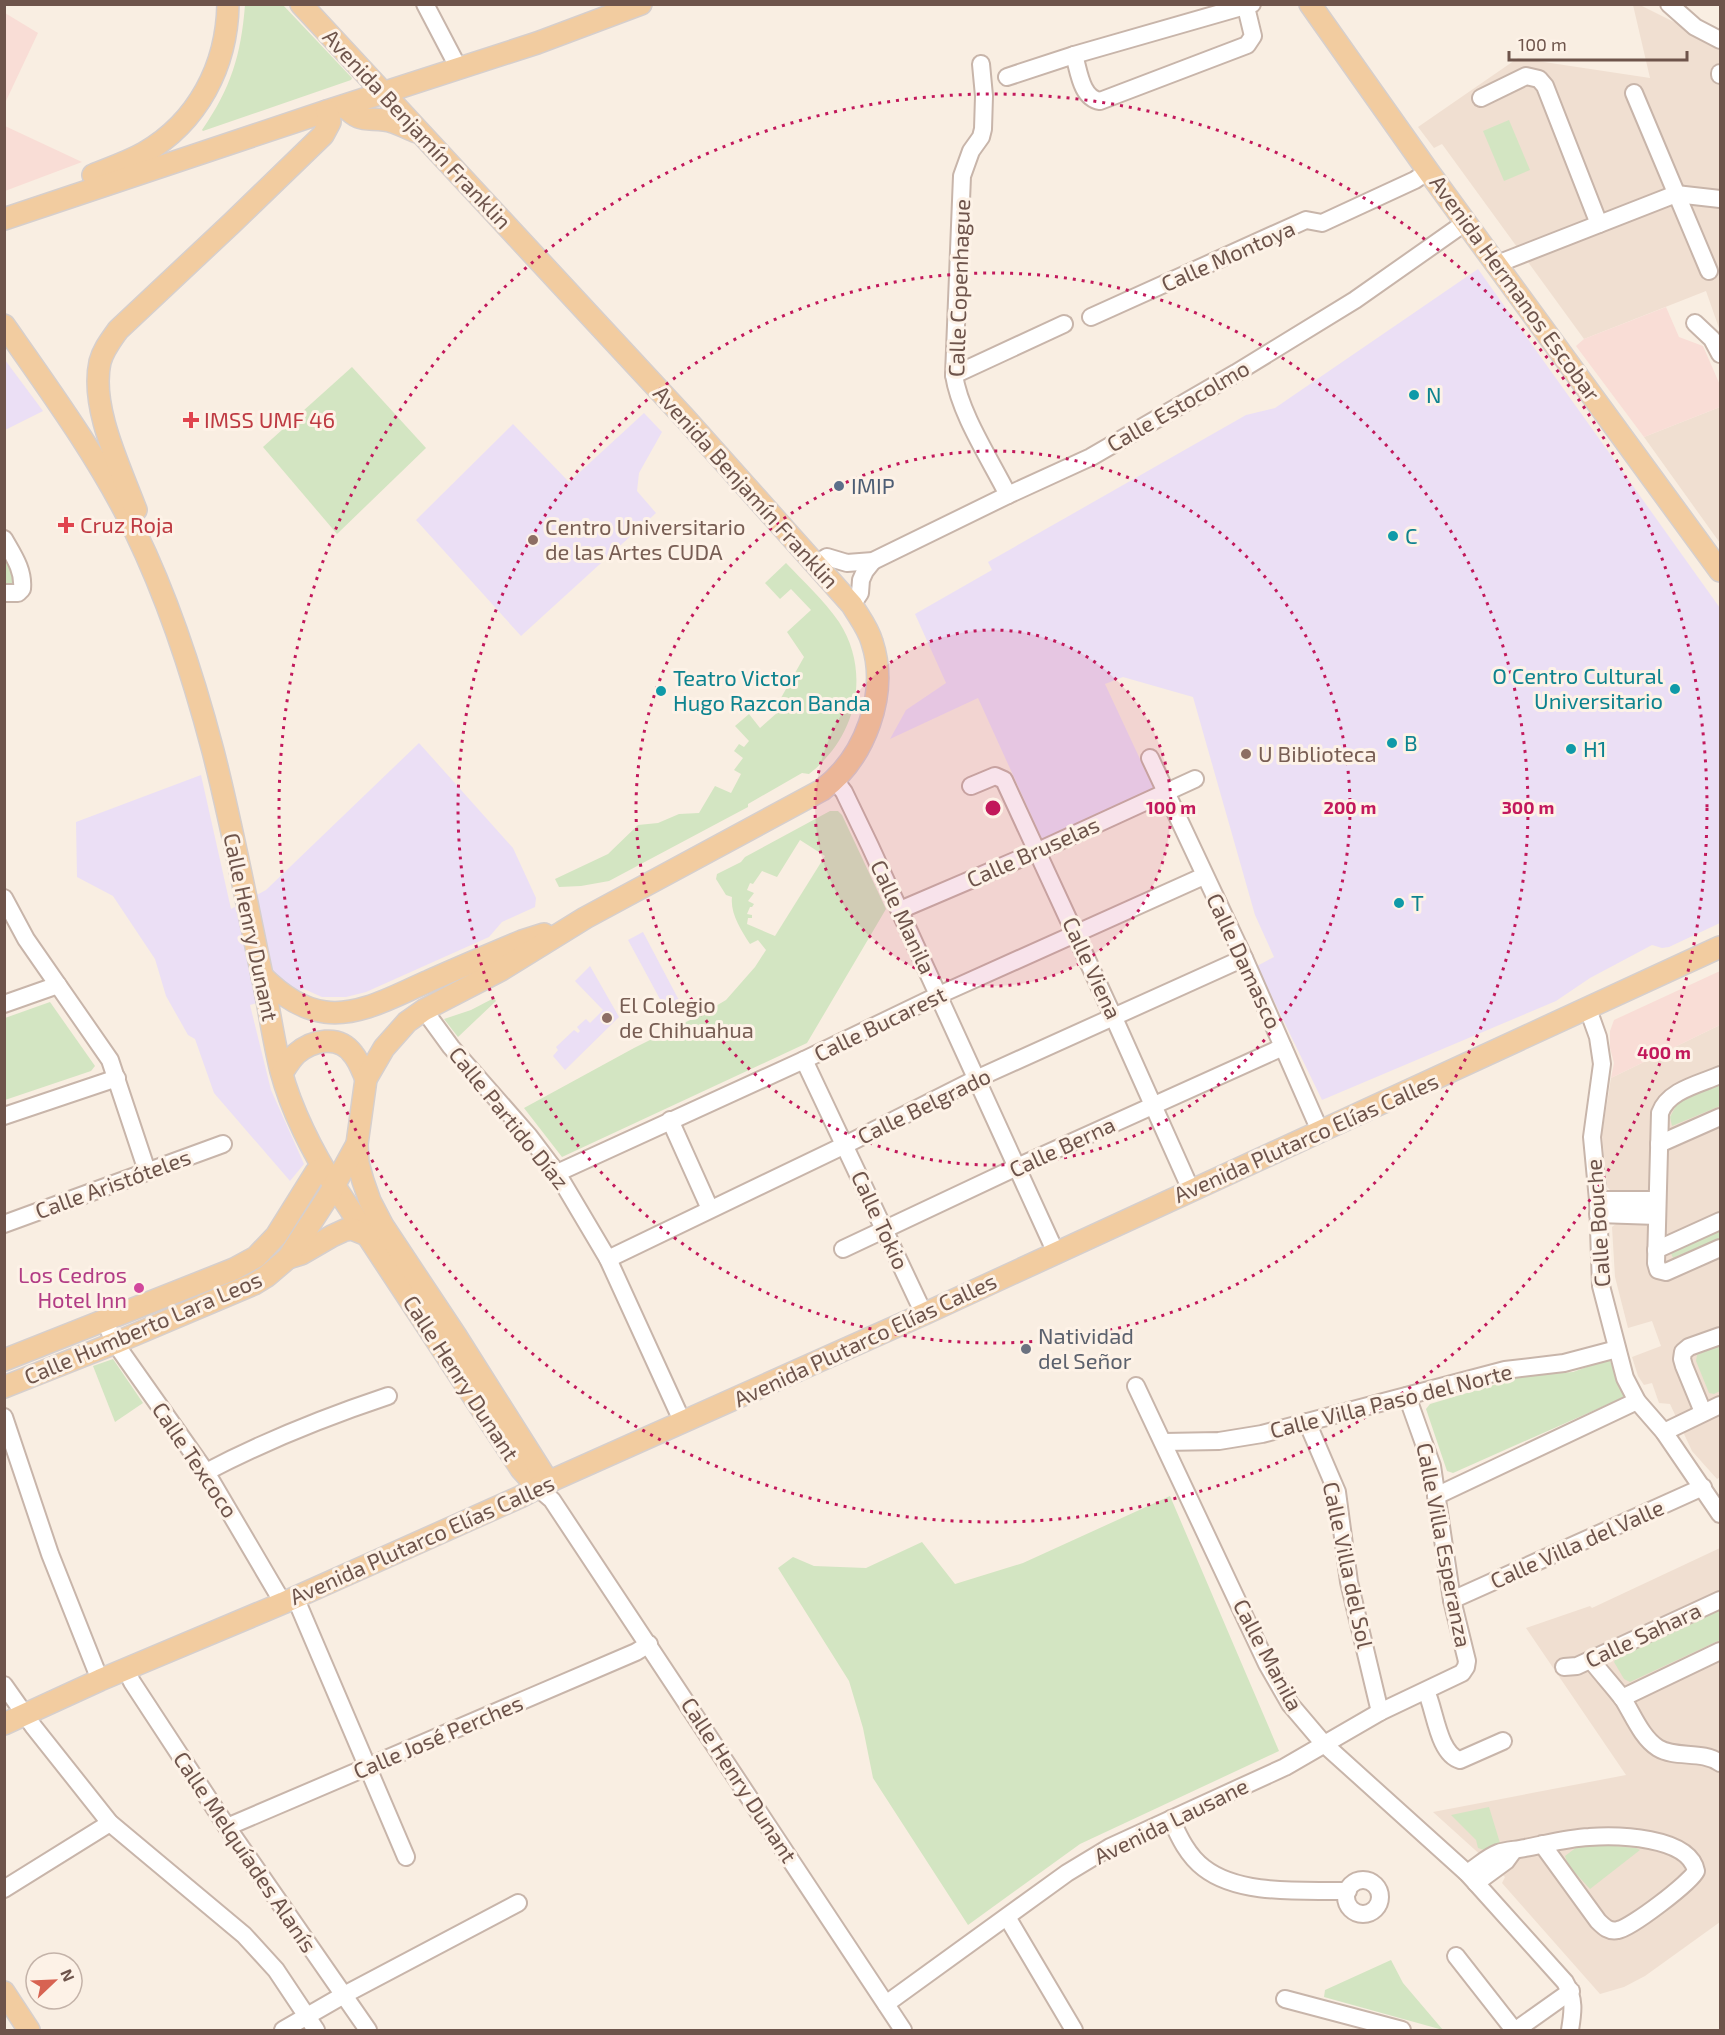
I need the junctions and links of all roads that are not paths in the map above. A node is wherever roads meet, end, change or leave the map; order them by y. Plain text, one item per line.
1 (228, 4) edge
2 (302, 4) edge
3 (425, 4) edge
4 (641, 4) edge
5 (1310, 4) edge
6 (1668, 4) edge
7 (1249, 5) edge
8 (603, 11) edge
9 (1720, 40) edge
10 (1074, 55) junction
11 (981, 64) dead end
12 (459, 69) junction
13 (1007, 78) dead end
14 (384, 93) junction
15 (1634, 93) dead end
16 (1481, 98) dead end
17 (336, 108) junction
18 (420, 133) junction
19 (1428, 171) junction
20 (1676, 194) junction
21 (1720, 199) edge
22 (4, 204) edge
23 (4, 219) edge
24 (1466, 222) junction
25 (1599, 224) junction
26 (1497, 264) junction
27 (1708, 271) dead end
28 (1091, 317) dead end
29 (1695, 323) dead end
30 (1064, 324) dead end
31 (4, 325) edge
32 (1720, 354) edge
33 (954, 375) junction
34 (1008, 495) junction
35 (135, 530) junction
36 (4, 539) edge
37 (873, 561) junction
38 (847, 562) junction
39 (816, 564) junction
40 (1720, 571) edge
41 (861, 580) junction
42 (4, 593) edge
43 (852, 605) junction
44 (1150, 758) dead end
45 (1195, 779) dead end
46 (835, 780) junction
47 (971, 786) dead end
48 (1165, 793) junction
49 (1038, 851) junction
50 (1204, 876) junction
51 (4, 898) edge
52 (900, 910) junction
53 (568, 927) junction
54 (1076, 934) junction
55 (1720, 947) edge
56 (1244, 958) junction
57 (262, 976) junction
58 (58, 985) junction
59 (939, 995) junction
60 (4, 1004) edge
61 (1588, 1009) junction
62 (424, 1010) junction
63 (1114, 1018) junction
64 (1283, 1047) junction
65 (804, 1060) junction
66 (282, 1073) junction
67 (1720, 1075) edge
68 (117, 1078) junction
69 (366, 1079) junction
70 (976, 1079) junction
71 (1154, 1105) junction
72 (4, 1116) edge
73 (1720, 1117) edge
74 (670, 1120) junction
75 (1320, 1131) junction
76 (223, 1144) dead end
77 (357, 1144) junction
78 (1659, 1144) junction
79 (845, 1145) junction
80 (1017, 1167) junction
81 (147, 1171) junction
82 (557, 1173) junction
83 (329, 1177) junction
84 (1191, 1190) junction
85 (1598, 1207) junction
86 (1657, 1208) junction
87 (710, 1209) junction
88 (1720, 1221) edge
89 (4, 1224) edge
90 (884, 1229) junction
91 (367, 1235) junction
92 (1720, 1248) edge
93 (843, 1249) dead end
94 (1656, 1250) junction
95 (1056, 1252) junction
96 (288, 1258) junction
97 (608, 1259) junction
98 (924, 1314) junction
99 (104, 1320) junction
100 (1720, 1336) edge
101 (115, 1343) junction
102 (1617, 1349) junction
103 (4, 1360) edge
104 (1136, 1386) dead end
105 (4, 1387) edge
106 (388, 1396) dead end
107 (1407, 1396) junction
108 (1637, 1401) junction
109 (1720, 1405) edge
110 (1703, 1412) junction
111 (4, 1417) edge
112 (1307, 1422) junction
113 (683, 1423) junction
114 (1664, 1432) junction
115 (1164, 1442) junction
116 (207, 1472) junction
117 (1703, 1487) junction
118 (546, 1490) junction
119 (1436, 1496) junction
120 (1720, 1514) edge
121 (289, 1600) junction
122 (1452, 1600) junction
123 (1720, 1600) edge
124 (649, 1644) junction
125 (1720, 1651) edge
126 (1591, 1659) junction
127 (1467, 1661) joint
128 (1564, 1667) dead end
129 (126, 1670) junction
130 (100, 1680) junction
131 (4, 1684) edge
132 (1420, 1693) junction
133 (1622, 1698) junction
134 (1380, 1712) junction
135 (25, 1714) junction
136 (4, 1724) edge
137 (1503, 1741) dead end
138 (1324, 1744) junction
139 (1719, 1760) edge
140 (367, 1767) junction
141 (1171, 1819) junction
142 (110, 1823) junction
143 (227, 1827) junction
144 (1542, 1844) junction
145 (406, 1857) dead end
146 (1472, 1878) junction
147 (4, 1889) edge
148 (1348, 1891) dead end
149 (518, 1904) dead end
150 (1007, 1917) junction
151 (1456, 1956) dead end
152 (4, 1992) edge
153 (1572, 1994) junction
154 (342, 1996) junction
155 (1285, 1999) dead end
156 (886, 2004) junction
157 (312, 2024) edge
158 (900, 2029) edge
159 (29, 2031) edge
160 (283, 2031) edge
161 (368, 2031) edge
162 (1074, 2031) edge
163 (1402, 2031) edge
164 (1515, 2031) edge
165 (1529, 2031) edge
166 (1570, 2031) edge

1 - 22 main road
2 - 14 main road, Avenida Benjamín Franklin
3 - 12 street
4 - 8 main road
5 - 19 main road, Avenida Hermanos Escobar
6 - 9 street
7 - 10 street
7 - 10 street
8 - 12 main road
10 - 13 street
11 - 33 street, Calle Copenhague
12 - 14 main road
14 - 17 main road
14 - 18 main road, Avenida Benjamín Franklin
15 - 20 street
16 - 25 street
17 - 18 main road
17 - 23 main road
17 - 35 main road
18 - 39 main road, Avenida Benjamín Franklin
19 - 24 main road, Avenida Hermanos Escobar
19 - 28 street, Calle Montoya
20 - 21 street
20 - 25 street
20 - 27 street
24 - 26 main road, Avenida Hermanos Escobar
24 - 34 street, Calle Estocolmo
25 - 26 street
26 - 40 main road, Avenida Hermanos Escobar
29 - 32 street
30 - 33 street
31 - 35 main road, Calle Henry Dunant
33 - 34 street, Calle Copenhague
34 - 37 street, Calle Estocolmo
35 - 57 main road, Calle Henry Dunant
36 - 42 street
37 - 38 street, Calle Estocolmo
37 - 41 street
38 - 39 street, Calle Estocolmo
38 - 41 street
39 - 43 main road, Avenida Benjamín Franklin
41 - 43 street
43 - 46 main road, Avenida Benjamín Franklin
44 - 48 street
45 - 48 street, Calle Bruselas
46 - 52 street, Calle Manila
46 - 53 main road, Avenida Benjamín Franklin
47 - 49 street, Calle Viena
48 - 49 street, Calle Bruselas
48 - 50 street, Calle Damasco
49 - 52 street, Calle Bruselas
49 - 54 street, Calle Viena
50 - 54 street, Calle Bucarest
50 - 56 street, Calle Damasco
51 - 58 street
52 - 59 street, Calle Manila
53 - 57 main road
53 - 62 main road, Calle Humberto Lara Leos
54 - 59 street, Calle Bucarest
54 - 63 street, Calle Viena
55 - 61 main road, Avenida Plutarco Elías Calles
56 - 63 street, Calle Belgrado
56 - 64 street, Calle Damasco
57 - 66 main road, Calle Henry Dunant
58 - 60 street
58 - 68 street
59 - 65 street, Calle Bucarest
59 - 70 street, Calle Manila
61 - 75 main road, Avenida Plutarco Elías Calles
61 - 85 street, Calle Bouche
62 - 69 main road, Calle Humberto Lara Leos
62 - 82 street, Calle Partido Díaz
63 - 70 street, Calle Belgrado
63 - 71 street, Calle Viena
64 - 71 street, Calle Berna
64 - 75 street, Calle Damasco
65 - 74 street, Calle Bucarest
65 - 79 street, Calle Tokio
66 - 69 main road
66 - 83 main road, Calle Henry Dunant
67 - 78 street
68 - 72 street
68 - 81 street
69 - 77 main road, Calle Humberto Lara Leos
70 - 79 street, Calle Belgrado
70 - 80 street, Calle Manila
71 - 80 street, Calle Berna
71 - 84 street, Calle Viena
73 - 78 street
74 - 82 street, Calle Bucarest
74 - 87 street
75 - 84 main road, Avenida Plutarco Elías Calles
76 - 81 street, Calle Aristóteles
77 - 83 main road, Calle Humberto Lara Leos
77 - 118 main road, Calle Henry Dunant
78 - 86 street
79 - 87 street, Calle Belgrado
79 - 90 street, Calle Tokio
80 - 90 street, Calle Berna
80 - 95 street, Calle Manila
81 - 89 street, Calle Aristóteles
82 - 97 street, Calle Partido Díaz
83 - 91 main road, Calle Henry Dunant
83 - 96 main road, Calle Humberto Lara Leos
83 - 99 main road, Calle Humberto Lara Leos
84 - 95 main road, Avenida Plutarco Elías Calles
85 - 86 street
85 - 102 street, Calle Bouche
86 - 94 street
87 - 97 street, Calle Belgrado
88 - 94 street
90 - 93 street, Calle Berna
90 - 98 street, Calle Tokio
91 - 96 main road
91 - 118 main road, Calle Henry Dunant
92 - 94 street
95 - 98 main road, Avenida Plutarco Elías Calles
96 - 101 main road, Calle Humberto Lara Leos
97 - 113 street, Calle Partido Díaz
98 - 113 main road, Avenida Plutarco Elías Calles
99 - 101 street, Calle Texcoco
99 - 103 main road, Calle Humberto Lara Leos
100 - 110 street
101 - 105 main road, Calle Humberto Lara Leos
101 - 116 street, Calle Texcoco
102 - 107 street, Calle Villa Paso del Norte
102 - 108 street, Calle Bouche
104 - 115 street, Calle Manila
106 - 116 street
107 - 112 street, Calle Villa Paso del Norte
107 - 119 street, Calle Villa Esperanza
108 - 114 street, Calle Bouche
108 - 119 street
109 - 110 street
110 - 114 street
111 - 130 street
112 - 115 street, Calle Villa Paso del Norte
112 - 134 street, Calle Villa del Sol
113 - 118 main road, Avenida Plutarco Elías Calles
114 - 117 street, Calle Bouche
115 - 138 street, Calle Manila
116 - 121 street, Calle Texcoco
117 - 120 street, Calle Bouche
117 - 122 street, Calle Villa del Valle
118 - 121 main road, Avenida Plutarco Elías Calles
118 - 124 street, Calle Henry Dunant
119 - 122 street, Calle Villa Esperanza
121 - 129 main road, Avenida Plutarco Elías Calles
121 - 140 street, Calle Texcoco
122 - 127 street, Calle Villa Esperanza
123 - 126 street, Calle Sahara
124 - 140 street, Calle José Perches
124 - 156 street, Calle Henry Dunant
125 - 133 street
126 - 128 street, Calle Sahara
126 - 133 street
127 - 132 street, Avenida Lausane
129 - 130 main road, Avenida Plutarco Elías Calles
129 - 143 street, Calle Melquíades Alanís
130 - 135 main road, Avenida Plutarco Elías Calles
131 - 135 street
132 - 134 street, Avenida Lausane
132 - 137 street
133 - 139 street
134 - 138 street, Avenida Lausane
135 - 136 main road, Avenida Plutarco Elías Calles
135 - 142 street
138 - 141 street, Avenida Lausane
138 - 146 street, Calle Manila
140 - 143 street, Calle José Perches
140 - 145 street, Calle Texcoco
141 - 148 street
141 - 150 street, Avenida Lausane
142 - 147 street
142 - 157 street
143 - 154 street, Calle Melquíades Alanís
144 - 144 street
144 - 146 street
146 - 153 street, Calle Manila
149 - 154 street
150 - 156 street, Avenida Lausane
150 - 162 street
151 - 164 street
152 - 159 main road
153 - 164 street
153 - 165 street
153 - 166 street
154 - 157 street
154 - 161 street, Calle Melquíades Alanís
155 - 163 street
156 - 158 street, Calle Henry Dunant
157 - 160 street

